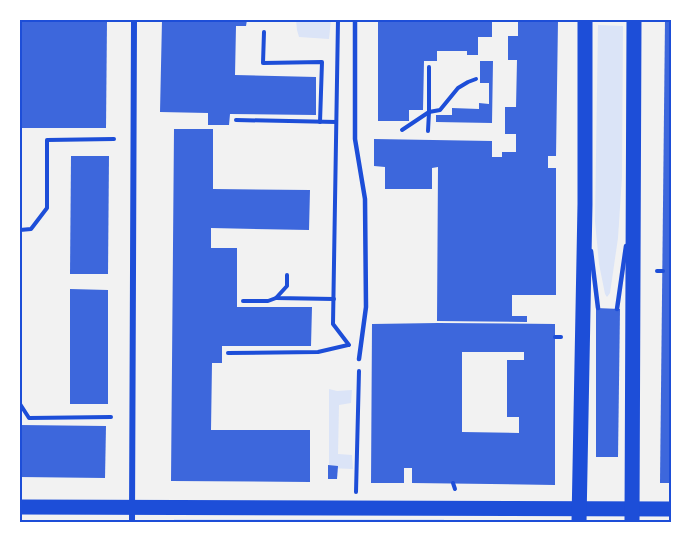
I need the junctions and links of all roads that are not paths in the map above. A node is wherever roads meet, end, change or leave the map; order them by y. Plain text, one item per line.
1 (134, 20) edge
2 (355, 20) edge
3 (585, 20) edge
4 (634, 20) edge
5 (633, 201) junction
6 (585, 204) junction
7 (598, 308) dead end
8 (617, 309) dead end
9 (359, 360) road end
10 (20, 507) edge
11 (672, 509) edge
12 (132, 515) edge
13 (580, 516) edge
14 (632, 516) edge

1 - 12 street
2 - 9 lane
3 - 6 main road
4 - 5 main road
5 - 8 lane
5 - 14 main road
6 - 7 lane
6 - 13 main road
10 - 12 main road
11 - 14 main road
12 - 13 main road
13 - 14 main road

